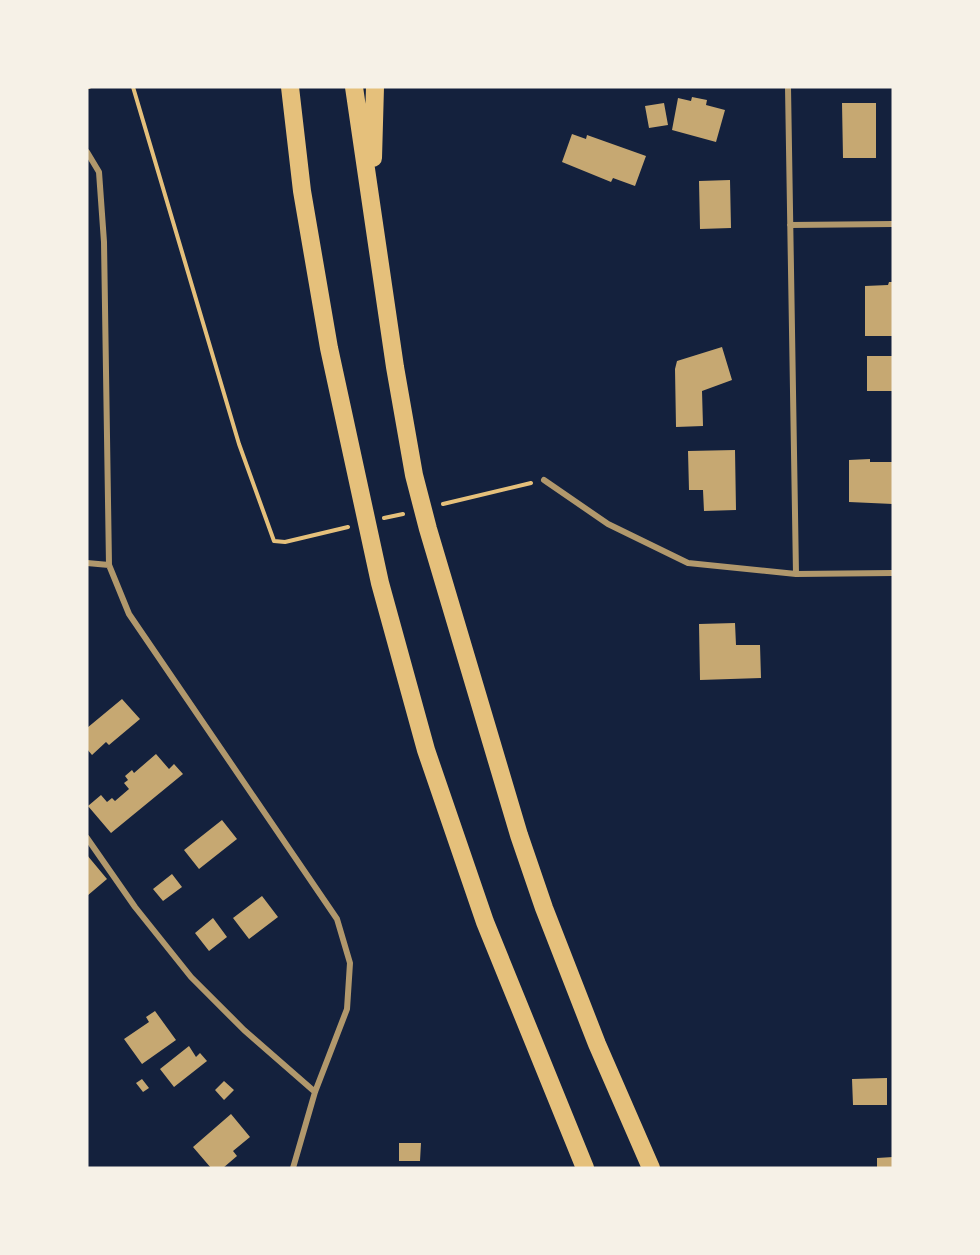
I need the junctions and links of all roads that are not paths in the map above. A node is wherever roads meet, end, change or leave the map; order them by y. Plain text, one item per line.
1 (290, 87) edge
2 (354, 87) edge
3 (375, 87) edge
4 (788, 87) edge
5 (87, 152) edge
6 (371, 211) junction
7 (893, 224) edge
8 (790, 225) junction
9 (544, 480) road end
10 (87, 562) edge
11 (109, 565) junction
12 (893, 573) edge
13 (796, 574) junction
14 (87, 838) edge
15 (315, 1092) junction
16 (293, 1168) edge
17 (585, 1168) edge
18 (651, 1168) edge

1 - 17 highway
2 - 6 highway
3 - 6 highway
4 - 8 street
5 - 11 street
6 - 18 highway
7 - 8 street
8 - 13 street
9 - 13 street
10 - 11 street
11 - 15 street
12 - 13 street
14 - 15 street
15 - 16 street

